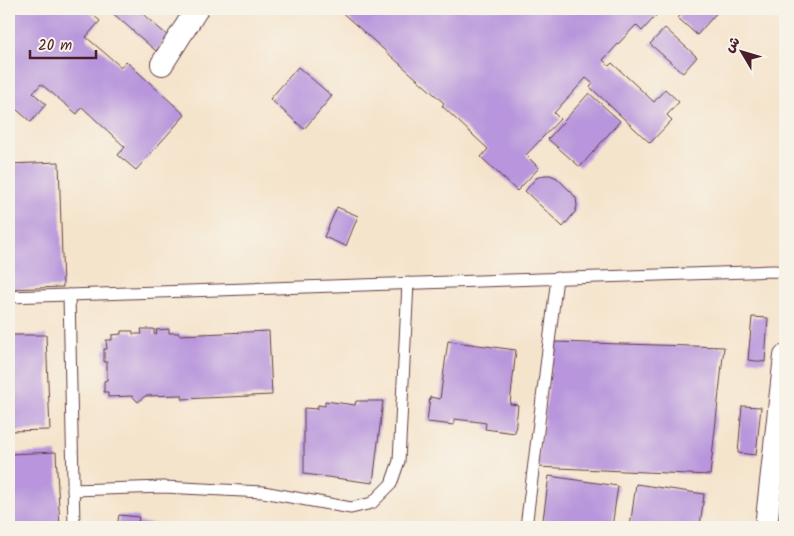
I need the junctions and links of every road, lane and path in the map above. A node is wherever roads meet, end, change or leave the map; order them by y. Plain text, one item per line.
1 (197, 9) edge
2 (162, 64) dead end
3 (785, 272) edge
4 (557, 278) junction
5 (408, 283) junction
6 (68, 295) junction
7 (9, 297) edge
8 (785, 356) edge
9 (781, 437) edge
10 (73, 490) junction
11 (74, 527) edge
12 (526, 527) edge
13 (766, 527) edge

1 - 2 street
3 - 4 lane
4 - 5 lane
4 - 12 lane
5 - 6 lane
5 - 10 lane
6 - 7 lane
6 - 10 lane
8 - 9 street
9 - 13 street
10 - 11 lane

